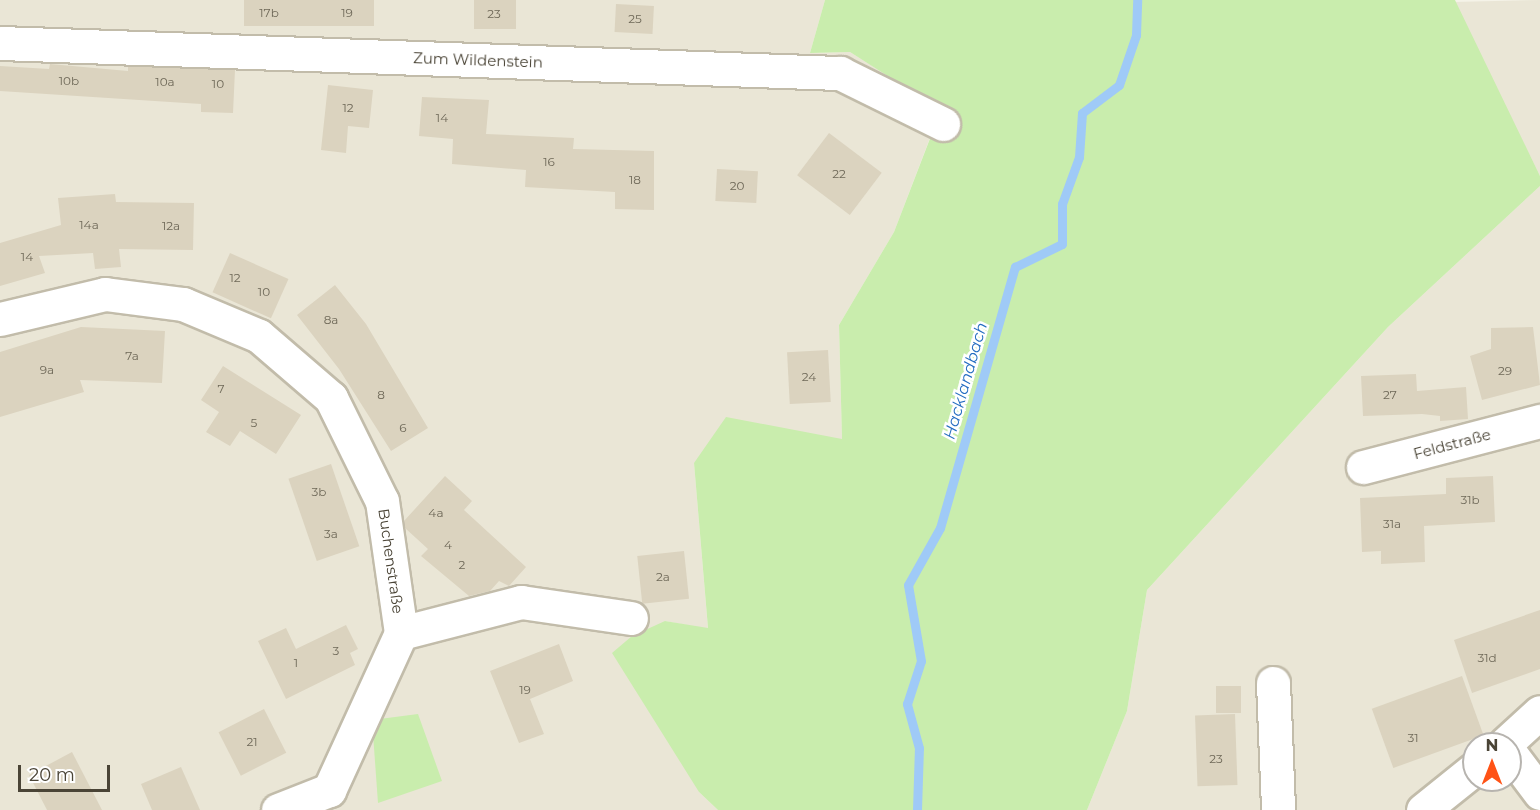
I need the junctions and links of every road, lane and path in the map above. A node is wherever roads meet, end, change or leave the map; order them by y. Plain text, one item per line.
1 (0, 43) edge
2 (944, 124) dead end
3 (0, 319) edge
4 (1540, 421) edge
5 (1363, 467) dead end
6 (631, 618) dead end
7 (401, 633) junction
8 (1273, 683) dead end
9 (1540, 712) edge
10 (1518, 732) edge
11 (1522, 769) edge
12 (1462, 779) edge
13 (1540, 793) edge
14 (335, 800) edge
15 (278, 810) edge
16 (1278, 810) edge
17 (1423, 810) edge

1 - 2 street, Zum Wildenstein
3 - 7 street, Buchenstraße
4 - 5 street, Feldstraße
6 - 7 street, Buchenstraße
7 - 14 street, Buchenstraße
8 - 16 street
9 - 10 street
11 - 13 street
12 - 17 street
14 - 15 street

